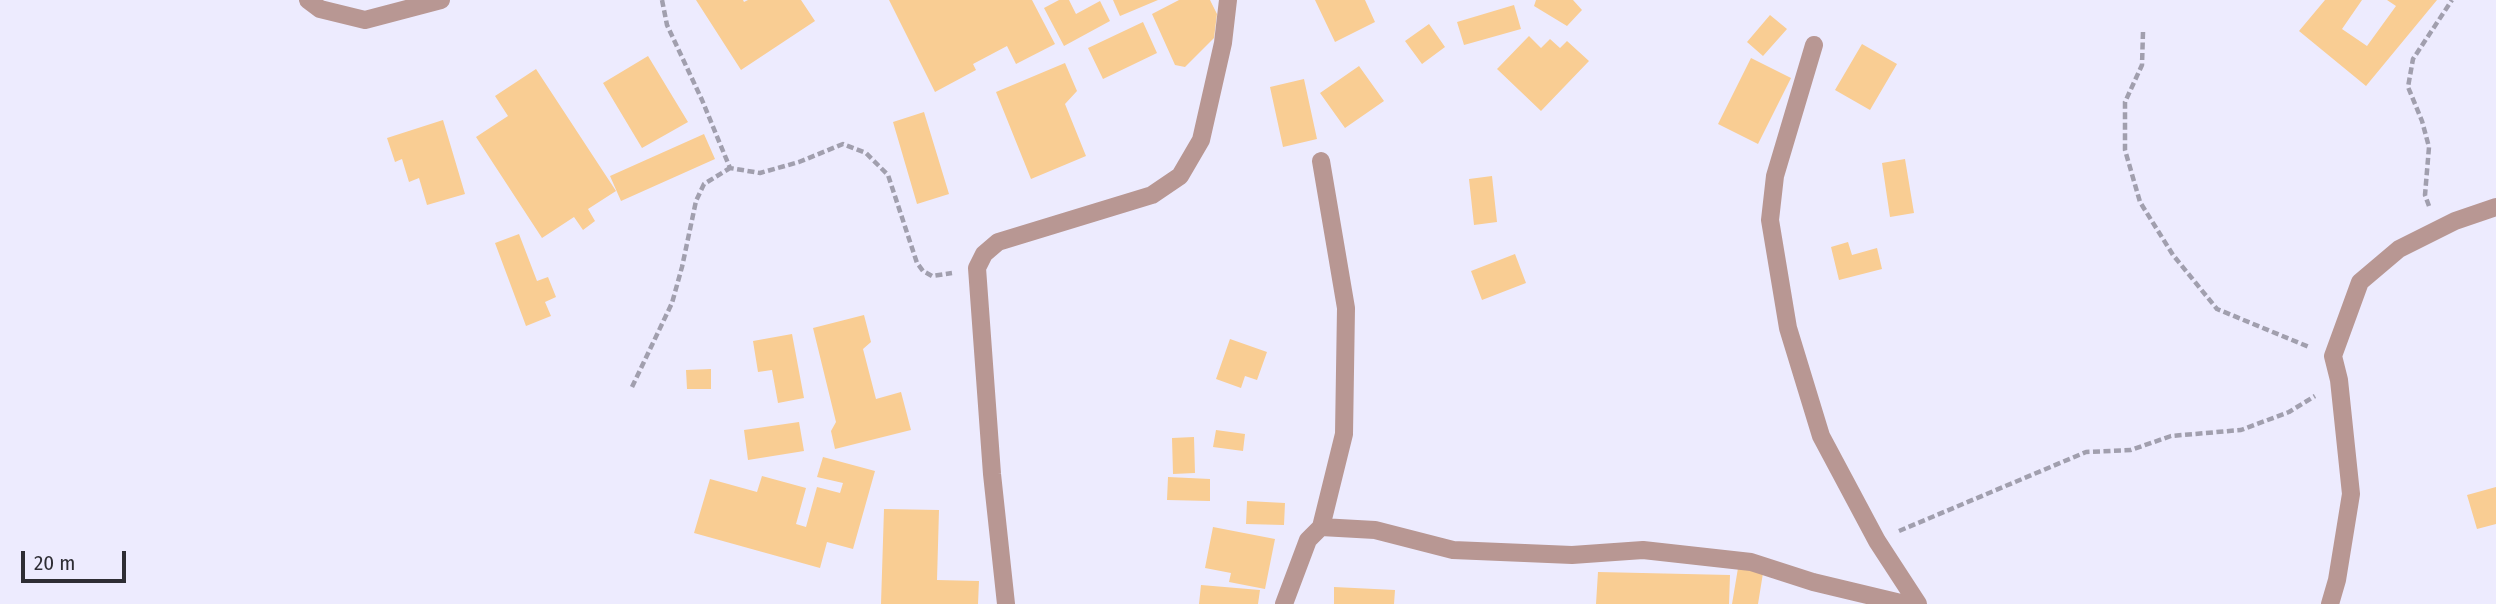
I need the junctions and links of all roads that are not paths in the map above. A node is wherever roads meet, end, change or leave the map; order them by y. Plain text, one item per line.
1 (308, 0) edge
2 (441, 0) edge
3 (1228, 0) edge
4 (1814, 45) dead end
5 (1321, 161) dead end
6 (2496, 207) edge
7 (1321, 527) junction
8 (1006, 604) edge
9 (1284, 604) edge
10 (1905, 604) edge
11 (1918, 604) edge
12 (2330, 604) edge

1 - 2 street
3 - 8 street
4 - 11 street
5 - 7 street
6 - 12 street
7 - 9 street
7 - 10 street

